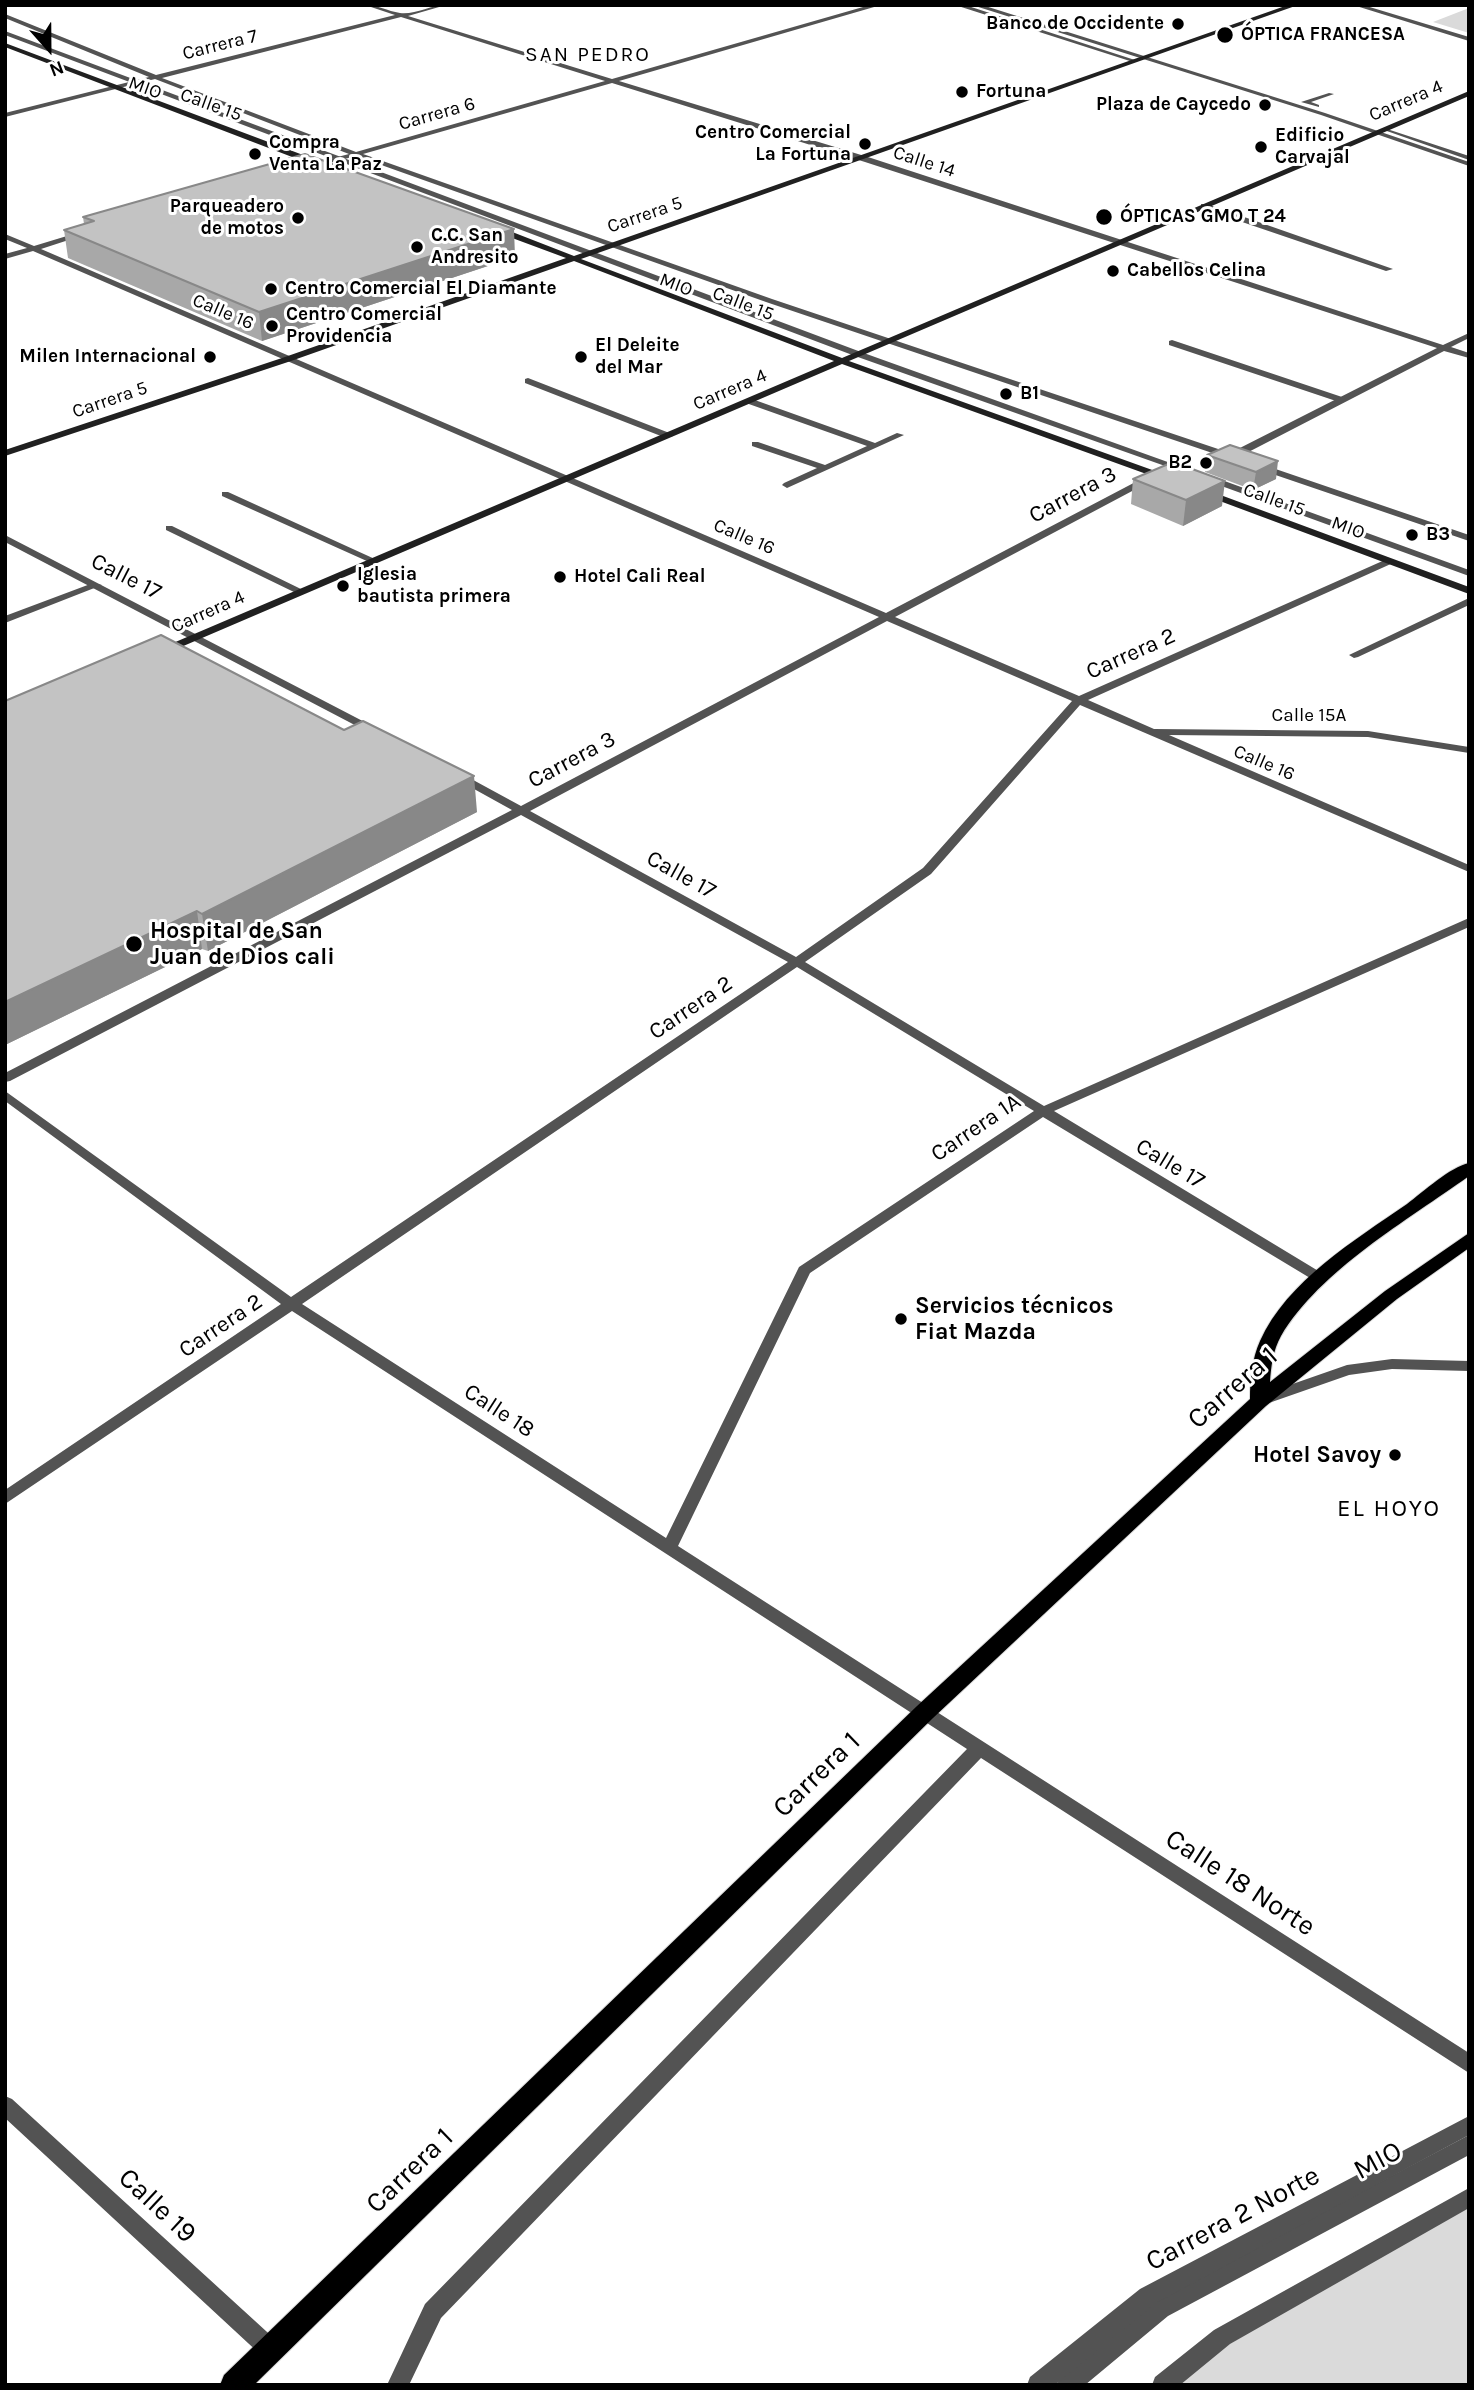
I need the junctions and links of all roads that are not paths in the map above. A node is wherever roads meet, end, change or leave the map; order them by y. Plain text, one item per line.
1 (368, 5) edge
2 (443, 5) edge
3 (878, 5) edge
4 (958, 5) edge
5 (975, 5) edge
6 (1295, 5) edge
7 (1356, 5) edge
8 (5, 16) edge
9 (402, 16) junction
10 (5, 33) edge
11 (1469, 39) edge
12 (5, 45) edge
13 (1145, 57) junction
14 (1135, 61) junction
15 (153, 78) junction
16 (611, 80) junction
17 (134, 83) junction
18 (115, 88) junction
19 (1469, 93) edge
20 (1331, 94) dead end
21 (5, 115) edge
22 (1386, 129) junction
23 (1378, 132) junction
24 (355, 154) junction
25 (860, 158) junction
26 (1469, 158) edge
27 (337, 159) junction
28 (320, 164) junction
29 (1469, 164) edge
30 (304, 169) edge
31 (332, 169) edge
32 (1205, 206) junction
33 (491, 227) edge
34 (98, 230) edge
35 (5, 236) edge
36 (1121, 242) junction
37 (613, 245) junction
38 (33, 249) junction
39 (590, 253) junction
40 (5, 257) edge
41 (574, 258) junction
42 (1389, 269) dead end
43 (1469, 335) edge
44 (886, 342) junction
45 (1172, 343) dead end
46 (1444, 348) junction
47 (858, 354) junction
48 (1469, 356) edge
49 (288, 359) junction
50 (842, 361) junction
51 (528, 381) dead end
52 (1342, 400) junction
53 (749, 401) junction
54 (900, 435) dead end
55 (669, 436) junction
56 (755, 444) dead end
57 (874, 446) junction
58 (5, 453) edge
59 (1231, 456) junction
60 (825, 468) junction
61 (1189, 471) edge
62 (1156, 474) junction
63 (1202, 476) edge
64 (564, 480) junction
65 (1182, 484) edge
66 (787, 485) dead end
67 (1195, 489) edge
68 (225, 494) dead end
69 (169, 528) dead end
70 (5, 538) edge
71 (1469, 538) edge
72 (372, 560) junction
73 (1390, 561) junction
74 (1469, 573) edge
75 (97, 585) junction
76 (300, 591) junction
77 (1469, 591) edge
78 (1469, 601) edge
79 (887, 617) junction
80 (5, 620) edge
81 (197, 636) junction
82 (1354, 655) dead end
83 (146, 658) edge
84 (1079, 700) junction
85 (1147, 732) junction
86 (390, 740) edge
87 (1469, 750) edge
88 (450, 772) edge
89 (522, 810) junction
90 (1469, 869) edge
91 (1469, 922) edge
92 (797, 962) junction
93 (5, 1078) edge
94 (5, 1095) edge
95 (1041, 1112) junction
96 (1469, 1168) edge
97 (1469, 1239) edge
98 (1320, 1278) junction
99 (291, 1304) junction
100 (1469, 1366) edge
101 (1259, 1401) junction
102 (5, 1498) edge
103 (669, 1548) junction
104 (925, 1712) junction
105 (980, 1748) junction
106 (1469, 2064) edge
107 (5, 2105) edge
108 (1469, 2125) edge
109 (1469, 2144) edge
110 (1469, 2197) edge
111 (270, 2349) junction
112 (234, 2385) edge
113 (398, 2385) edge
114 (1038, 2385) edge
115 (1068, 2385) edge
116 (1163, 2385) edge

1 - 9 street, Calle 14
2 - 9 street, Carrera 7
3 - 16 street, Carrera 6
4 - 14 street
5 - 13 street
6 - 13 street, Carrera 5
7 - 11 street
8 - 15 street, Calle 15
9 - 15 street, Carrera 7
9 - 16 street, Calle 14
10 - 17 street, MIO
12 - 18 street, Calle 15
13 - 14 street, Carrera 5
13 - 23 street
14 - 25 street, Carrera 5
15 - 17 street, Carrera 7
15 - 24 street, Calle 15
16 - 24 street, Carrera 6
16 - 25 street, Calle 14
17 - 18 street, Carrera 7
17 - 27 street, MIO
18 - 21 street, Carrera 7
18 - 28 street, Calle 15
19 - 22 street, Carrera 4
20 - 22 street
22 - 23 street, Carrera 4
22 - 26 street
23 - 29 street
23 - 32 street, Carrera 4
24 - 27 street, Carrera 6
24 - 37 street, Calle 15
25 - 36 street, Calle 14
25 - 37 street, Carrera 5
27 - 28 street, Carrera 6
27 - 39 street, MIO
28 - 30 street, Carrera 6
28 - 31 street, Calle 15
32 - 36 street, Carrera 4
32 - 42 street
33 - 41 street, Calle 15
34 - 38 street
35 - 38 street, Calle 16
36 - 44 street, Carrera 4
36 - 46 street, Calle 14
37 - 39 street, Carrera 5
37 - 44 street, Calle 15
38 - 40 street
38 - 49 street, Calle 16
39 - 41 street, Carrera 5
39 - 47 street, MIO
41 - 49 street, Carrera 5
41 - 50 street, Calle 15
43 - 46 street
44 - 47 street, Carrera 4
44 - 59 street, Calle 15
45 - 52 street
46 - 48 street, Calle 14
46 - 52 street
47 - 50 street, Carrera 4
47 - 61 street, MIO
49 - 58 street, Carrera 5
49 - 64 street, Calle 16
50 - 53 street, Carrera 4
50 - 62 street, Calle 15
51 - 55 street
52 - 59 street
53 - 55 street, Carrera 4
53 - 57 street
54 - 57 street
55 - 64 street, Carrera 4
56 - 60 street
57 - 60 street
59 - 71 street, Calle 15
60 - 66 street
62 - 65 street, Calle 15
62 - 79 street, Carrera 3
63 - 74 street, MIO
64 - 72 street, Carrera 4
64 - 79 street, Calle 16
67 - 73 street, Calle 15
68 - 72 street
69 - 76 street
70 - 75 street, Calle 17
72 - 76 street, Carrera 4
73 - 77 street, Calle 15
73 - 84 street, Carrera 2
75 - 80 street
75 - 81 street, Calle 17
76 - 81 street, Carrera 4
78 - 82 street
79 - 84 street, Calle 16
79 - 89 street, Carrera 3
81 - 83 street, Carrera 4
81 - 86 street, Calle 17
84 - 85 street, Calle 16
84 - 92 street, Carrera 2
85 - 87 street, Calle 15A
85 - 90 street, Calle 16
88 - 89 street, Calle 17
89 - 92 street, Calle 17
89 - 93 street, Carrera 3
91 - 95 street, Carrera 1A
92 - 95 street, Calle 17
92 - 99 street, Carrera 2
94 - 99 street, Calle 18
95 - 98 street, Calle 17
95 - 103 street, Carrera 1A
96 - 98 main road
97 - 101 main road, Carrera 1
98 - 101 main road
99 - 102 street, Carrera 2
99 - 103 street, Calle 18
100 - 101 street
101 - 104 main road, Carrera 1
103 - 104 street, Calle 18
104 - 105 street, Calle 18
104 - 111 main road, Carrera 1
105 - 106 street, Calle 18 Norte
105 - 113 street
107 - 111 street, Calle 19
108 - 114 street, Carrera 2 Norte
109 - 115 street, MIO
110 - 116 street
111 - 112 main road, Carrera 1

